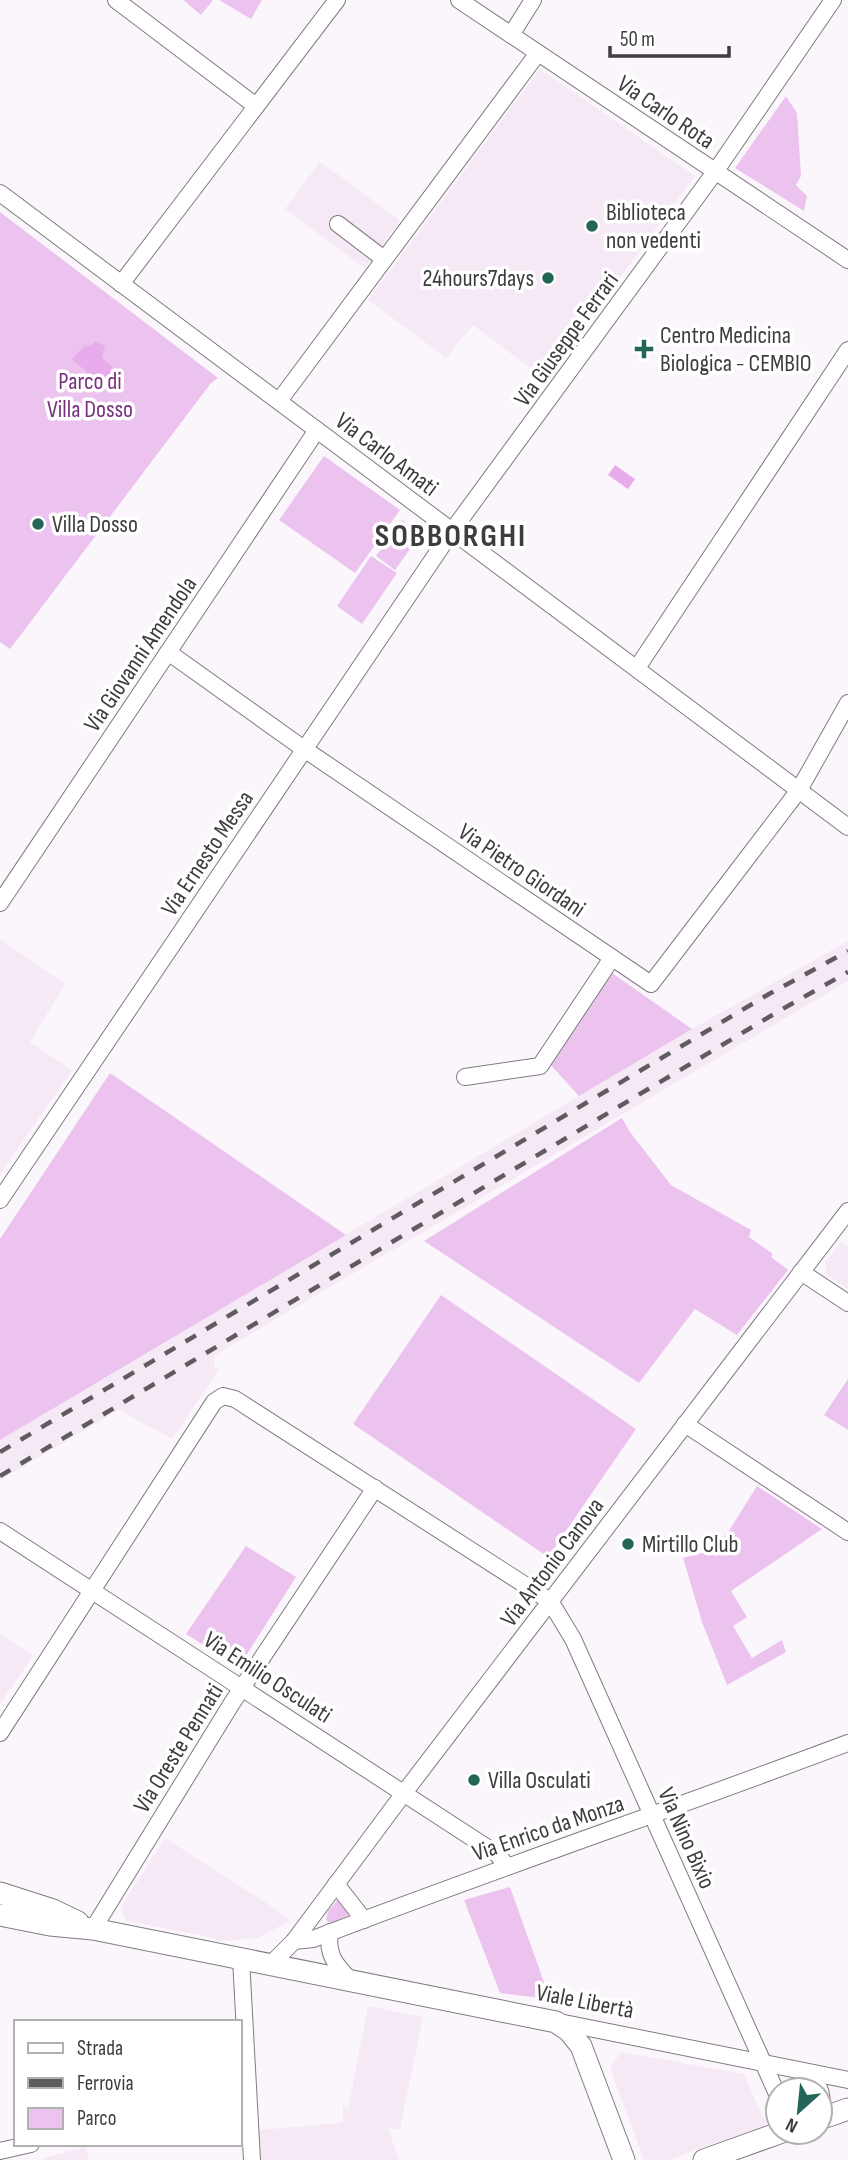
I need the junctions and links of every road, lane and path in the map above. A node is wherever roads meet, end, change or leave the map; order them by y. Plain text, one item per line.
1 (116, 0) edge
2 (337, 0) edge
3 (458, 0) edge
4 (533, 0) edge
5 (833, 0) edge
6 (511, 36) junction
7 (538, 53) junction
8 (256, 106) junction
9 (715, 172) junction
10 (0, 193) edge
11 (338, 225) dead end
12 (384, 259) junction
13 (848, 260) edge
14 (121, 284) junction
15 (848, 350) edge
16 (279, 401) junction
17 (317, 430) junction
18 (452, 531) junction
19 (168, 652) junction
20 (636, 668) junction
21 (848, 703) edge
22 (304, 749) junction
23 (799, 790) junction
24 (848, 827) edge
25 (0, 903) edge
26 (612, 958) junction
27 (465, 1077) dead end
28 (0, 1200) edge
29 (848, 1211) edge
30 (801, 1272) junction
31 (848, 1303) edge
32 (685, 1424) junction
33 (375, 1488) junction
34 (0, 1531) edge
35 (848, 1532) edge
36 (92, 1591) junction
37 (550, 1601) junction
38 (243, 1687) junction
39 (0, 1733) edge
40 (848, 1743) edge
41 (404, 1793) junction
42 (653, 1816) junction
43 (507, 1866) junction
44 (336, 1884) junction
45 (0, 1893) edge
46 (0, 1915) edge
47 (364, 1920) junction
48 (93, 1929) junction
49 (330, 1932) junction
50 (294, 1941) junction
51 (241, 1959) junction
52 (270, 1965) junction
53 (352, 1982) junction
54 (242, 2020) edge
55 (556, 2022) junction
56 (242, 2028) edge
57 (763, 2064) junction
58 (808, 2073) junction
59 (769, 2076) edge
60 (810, 2076) edge
61 (848, 2080) edge
62 (243, 2096) edge
63 (764, 2138) edge
64 (22, 2146) edge
65 (0, 2151) edge
66 (253, 2160) edge
67 (624, 2160) edge
68 (704, 2160) edge

1 - 8 street
2 - 8 street
3 - 6 street, Via Carlo Rota
4 - 6 street
5 - 9 street, Via Giuseppe Ferrari
6 - 7 street, Via Carlo Rota
7 - 9 street, Via Carlo Rota
7 - 12 street
8 - 14 street
9 - 13 street, Via Carlo Rota
9 - 18 street, Via Giuseppe Ferrari
10 - 14 street, Via Carlo Amati
11 - 12 street
12 - 16 street
14 - 16 street, Via Carlo Amati
15 - 20 street
16 - 17 street, Via Carlo Amati
17 - 18 street, Via Carlo Amati
17 - 19 street, Via Giovanni Amendola
18 - 20 street, Via Carlo Amati
18 - 22 street, Via Ernesto Messa
19 - 22 street, Via Pietro Giordani
19 - 25 street, Via Giovanni Amendola
20 - 23 street, Via Carlo Amati
21 - 23 street
22 - 26 street, Via Pietro Giordani
22 - 28 street, Via Ernesto Messa
23 - 24 street, Via Carlo Amati
23 - 26 street, Via Pietro Giordani
26 - 27 street
29 - 30 street, Via Antonio Canova
30 - 31 street
30 - 32 street, Via Antonio Canova
32 - 35 street
32 - 37 street, Via Antonio Canova
33 - 36 street
33 - 37 street
33 - 38 street, Via Oreste Pennati
34 - 36 street, Via Emilio Osculati
36 - 38 street, Via Emilio Osculati
36 - 39 street
37 - 41 street, Via Antonio Canova
37 - 42 street, Via Nino Bixio
38 - 41 street, Via Emilio Osculati
38 - 48 street, Via Oreste Pennati
40 - 42 street, Via Enrico da Monza
41 - 43 street, Via Emilio Osculati
41 - 44 street, Via Antonio Canova
42 - 43 street, Via Enrico da Monza
42 - 57 street, Via Nino Bixio
43 - 47 street, Via Enrico da Monza
44 - 47 street
44 - 50 street, Via Antonio Canova
45 - 48 main road, Viale Libertà
46 - 48 main road, Viale Libertà
47 - 49 street, Via Enrico da Monza
48 - 51 main road, Viale Libertà
49 - 50 street, Via Enrico da Monza
49 - 53 street
50 - 52 street
51 - 52 main road, Viale Libertà
51 - 54 street
52 - 53 main road, Viale Libertà
53 - 55 main road, Viale Libertà
55 - 57 street, Viale Libertà
55 - 67 main road
56 - 62 street
57 - 58 street, Viale Libertà
57 - 59 street, Via Nino Bixio
58 - 60 street
58 - 61 street, Viale Libertà
62 - 66 street
63 - 68 main road
64 - 65 street

